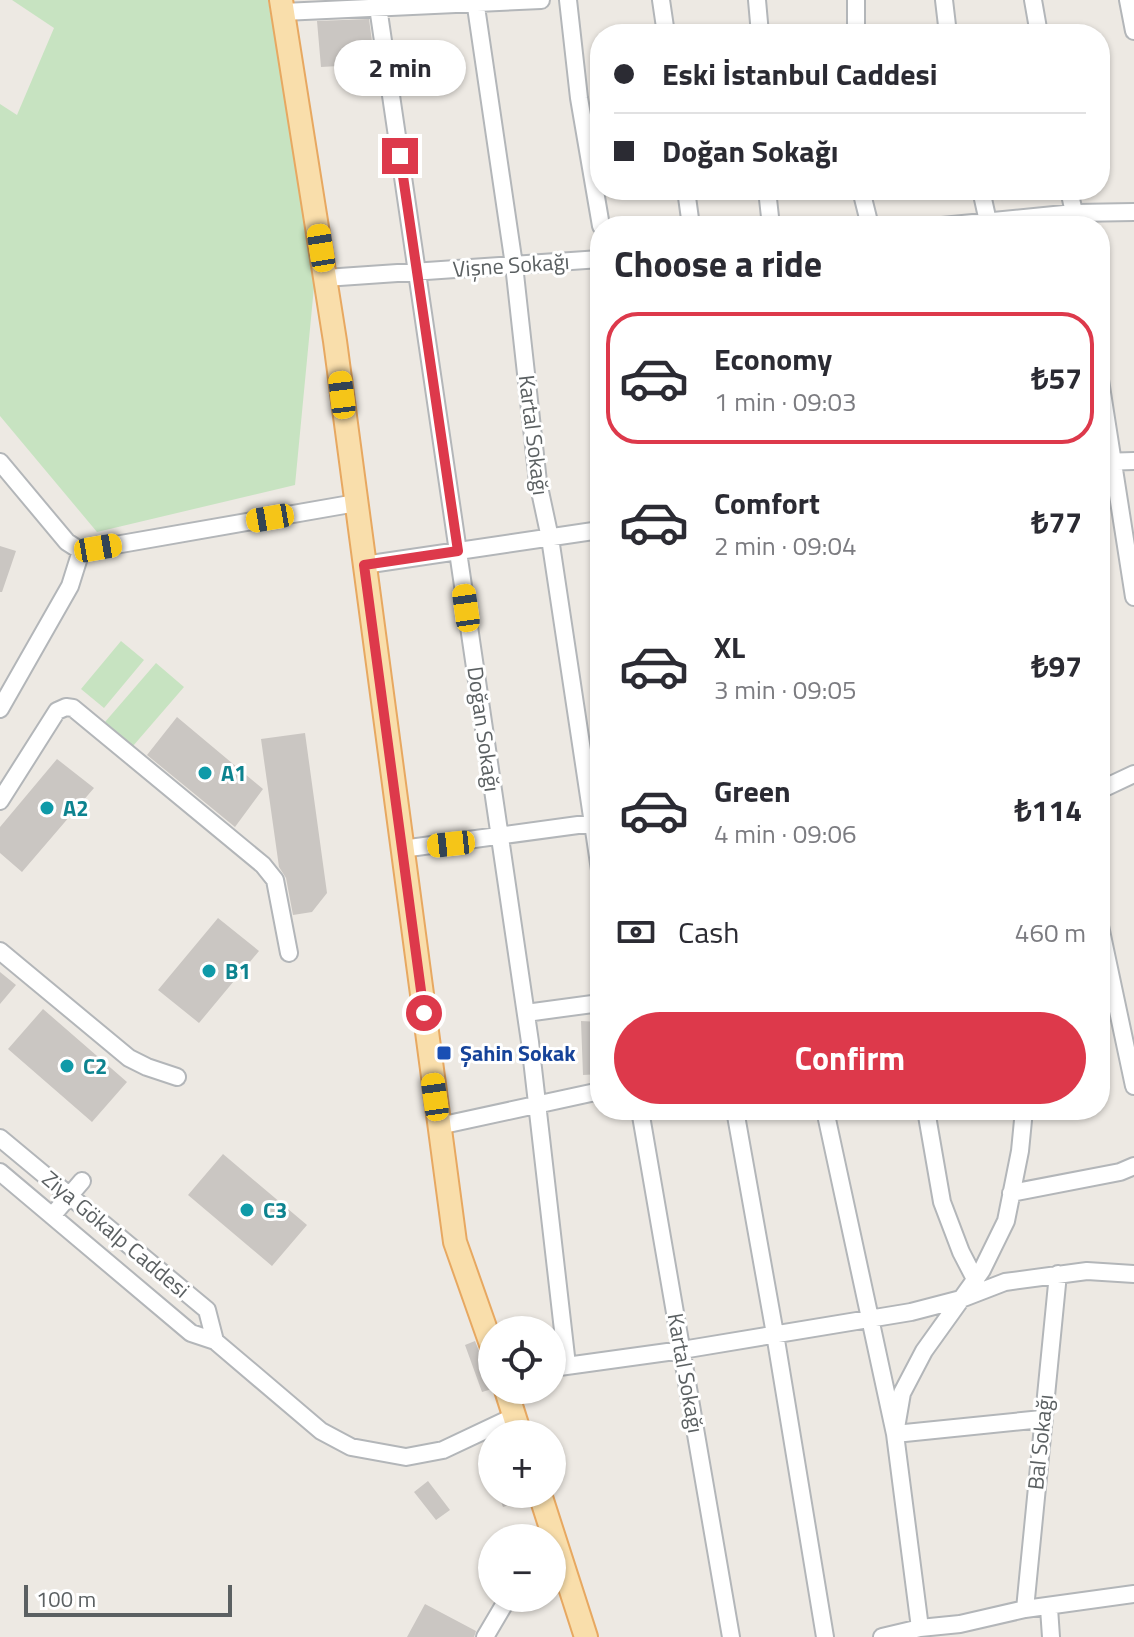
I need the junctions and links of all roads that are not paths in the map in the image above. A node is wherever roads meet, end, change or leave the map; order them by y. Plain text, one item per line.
1 (541, 0) edge
2 (568, 0) edge
3 (661, 0) edge
4 (757, 0) edge
5 (856, 0) edge
6 (944, 0) edge
7 (1033, 0) edge
8 (1128, 0) edge
9 (476, 2) edge
10 (377, 4) edge
11 (282, 6) edge
12 (665, 24) edge
13 (759, 24) edge
14 (856, 24) edge
15 (947, 24) edge
16 (1037, 24) edge
17 (1134, 31) edge
18 (590, 162) edge
19 (1134, 212) edge
20 (1101, 216) edge
21 (590, 260) edge
22 (514, 265) junction
23 (419, 272) junction
24 (325, 278) junction
25 (1134, 461) edge
26 (0, 462) edge
27 (1110, 462) edge
28 (1110, 481) edge
29 (356, 503) junction
30 (590, 532) edge
31 (550, 538) junction
32 (81, 551) junction
33 (458, 551) junction
34 (364, 565) junction
35 (1134, 597) edge
36 (0, 709) edge
37 (1134, 774) edge
38 (590, 785) edge
39 (1110, 785) edge
40 (0, 801) edge
41 (590, 823) edge
42 (500, 838) junction
43 (402, 849) junction
44 (0, 951) edge
45 (289, 953) dead end
46 (1110, 973) edge
47 (590, 1004) edge
48 (526, 1013) junction
49 (177, 1077) dead end
50 (1134, 1086) edge
51 (590, 1093) edge
52 (538, 1103) junction
53 (642, 1120) edge
54 (737, 1120) edge
55 (827, 1120) edge
56 (928, 1120) edge
57 (1023, 1120) edge
58 (439, 1126) junction
59 (0, 1138) edge
60 (1134, 1166) edge
61 (0, 1172) edge
62 (82, 1181) dead end
63 (1011, 1193) junction
64 (69, 1196) junction
65 (52, 1216) junction
66 (1058, 1274) junction
67 (1134, 1274) edge
68 (975, 1279) junction
69 (961, 1299) junction
70 (481, 1316) edge
71 (556, 1316) edge
72 (869, 1319) junction
73 (775, 1334) junction
74 (215, 1341) junction
75 (682, 1350) junction
76 (566, 1365) edge
77 (1042, 1419) junction
78 (895, 1434) junction
79 (478, 1438) edge
80 (545, 1508) edge
81 (1134, 1594) edge
82 (1049, 1608) junction
83 (1025, 1609) junction
84 (500, 1612) edge
85 (920, 1628) junction
86 (961, 1631) edge
87 (485, 1637) edge
88 (586, 1637) edge
89 (731, 1637) edge
90 (825, 1637) edge
91 (882, 1637) edge
92 (1051, 1637) edge

1 - 9 street
2 - 18 street
3 - 12 street
4 - 13 street
5 - 14 street
6 - 15 street
7 - 16 street
8 - 17 street
9 - 10 street
9 - 22 street, Kartal Sokağı
10 - 11 street
10 - 23 street, Doğan Sokağı
11 - 24 main road
19 - 20 street
21 - 22 street, Vişne Sokağı
22 - 23 street, Vişne Sokağı
22 - 31 street, Kartal Sokağı
23 - 24 street, Vişne Sokağı
23 - 33 street, Doğan Sokağı
24 - 29 main road
25 - 27 street
26 - 32 street
28 - 35 street
29 - 32 street
29 - 34 main road
30 - 31 street
31 - 33 street
31 - 38 street, Kartal Sokağı
32 - 36 street
33 - 34 street
33 - 42 street, Doğan Sokağı
34 - 43 main road
37 - 39 street
40 - 45 street
41 - 42 street
42 - 43 street
42 - 48 street, Doğan Sokağı
43 - 58 main road
44 - 49 street
46 - 50 street
47 - 48 street
48 - 52 street, Doğan Sokağı
51 - 52 street
52 - 58 street
52 - 71 street, Doğan Sokağı
53 - 75 street, Kartal Sokağı
54 - 73 street
55 - 72 street
56 - 68 street
57 - 63 street
58 - 70 main road
59 - 64 street, Ziya Gökalp Caddesi
60 - 63 street
61 - 65 street, Ziya Gökalp Caddesi
62 - 64 street
63 - 68 street
64 - 65 street
64 - 74 street, Ziya Gökalp Caddesi
65 - 74 street, Ziya Gökalp Caddesi
66 - 67 street
66 - 69 street
66 - 77 street, Bal Sokağı
68 - 69 street
69 - 72 street
69 - 78 street
72 - 73 street
72 - 78 street
73 - 75 street
73 - 90 street
74 - 79 street, Ziya Gökalp Caddesi
75 - 76 street
75 - 89 street, Kartal Sokağı
77 - 78 street
77 - 83 street, Bal Sokağı
78 - 85 street
80 - 88 main road
81 - 82 street
82 - 83 street
82 - 92 street
83 - 86 street
84 - 87 street
85 - 86 street
85 - 91 street

